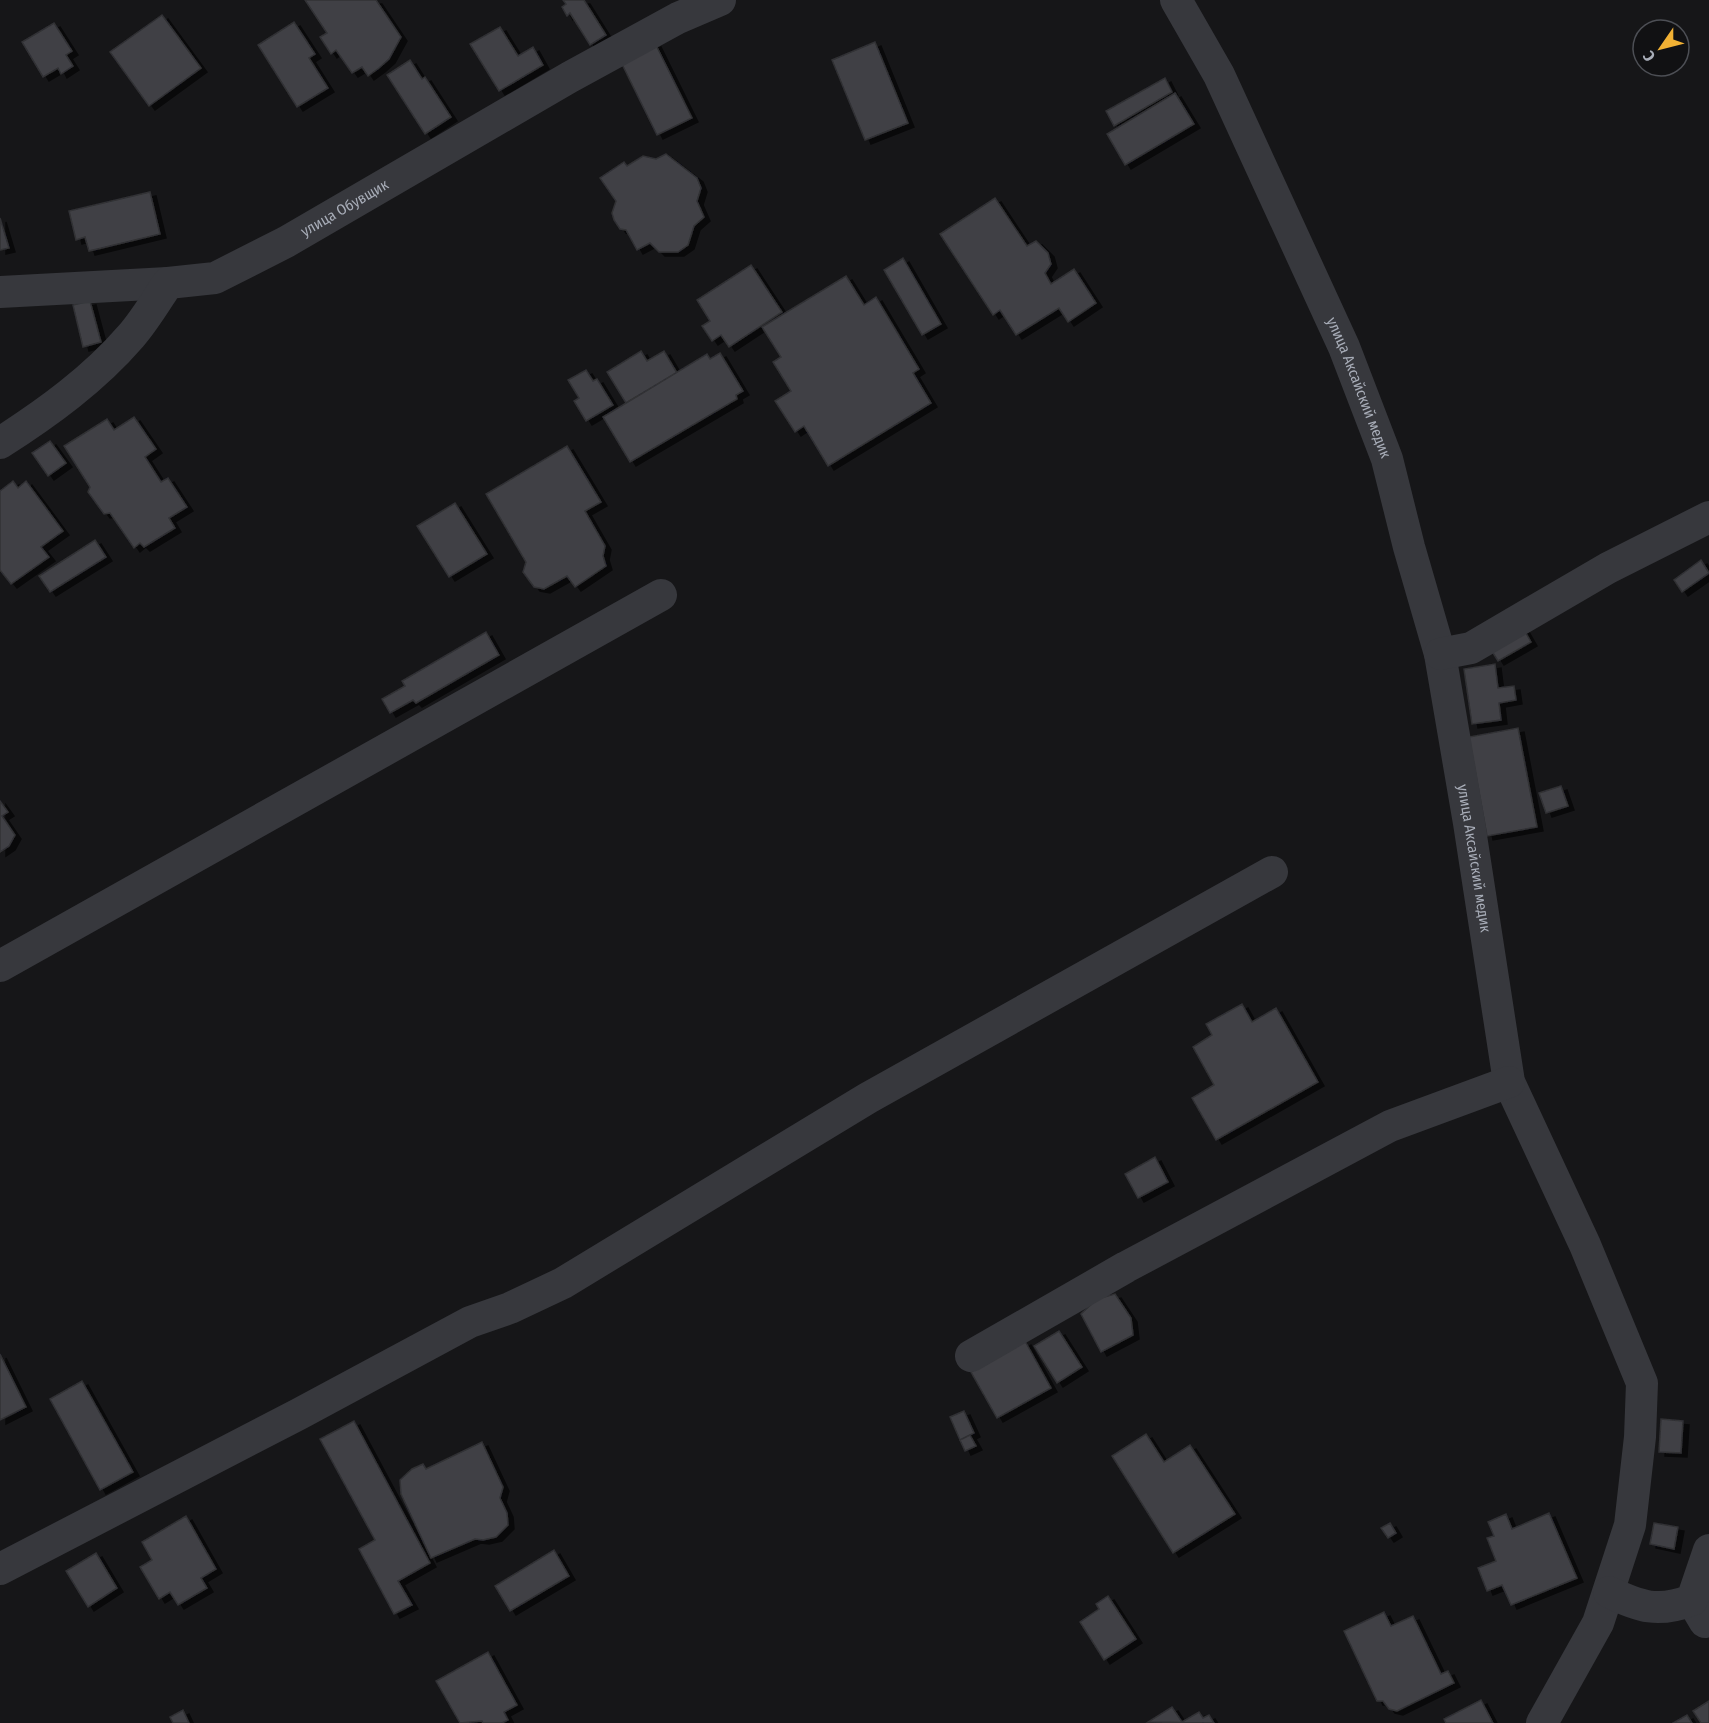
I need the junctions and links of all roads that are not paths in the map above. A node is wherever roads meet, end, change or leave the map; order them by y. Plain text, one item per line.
1 (720, 0) edge
2 (1176, 0) edge
3 (168, 283) junction
4 (0, 292) edge
5 (0, 443) edge
6 (1709, 517) edge
7 (661, 596) dead end
8 (1440, 654) junction
9 (1272, 872) dead end
10 (0, 966) edge
11 (1509, 1082) junction
12 (971, 1356) dead end
13 (1709, 1550) edge
14 (0, 1569) edge
15 (1609, 1592) junction
16 (1703, 1602) edge
17 (1542, 1723) edge

1 - 3 street, улица Обувщик
2 - 8 street, улица Аксайский медик
3 - 4 street, улица Обувщик
3 - 5 street
6 - 8 street
7 - 10 street
8 - 11 street, улица Аксайский медик
9 - 14 street
11 - 12 street
11 - 15 street, улица Аксайский медик
13 - 16 street
15 - 16 street
15 - 17 street, улица Аксайский медик

